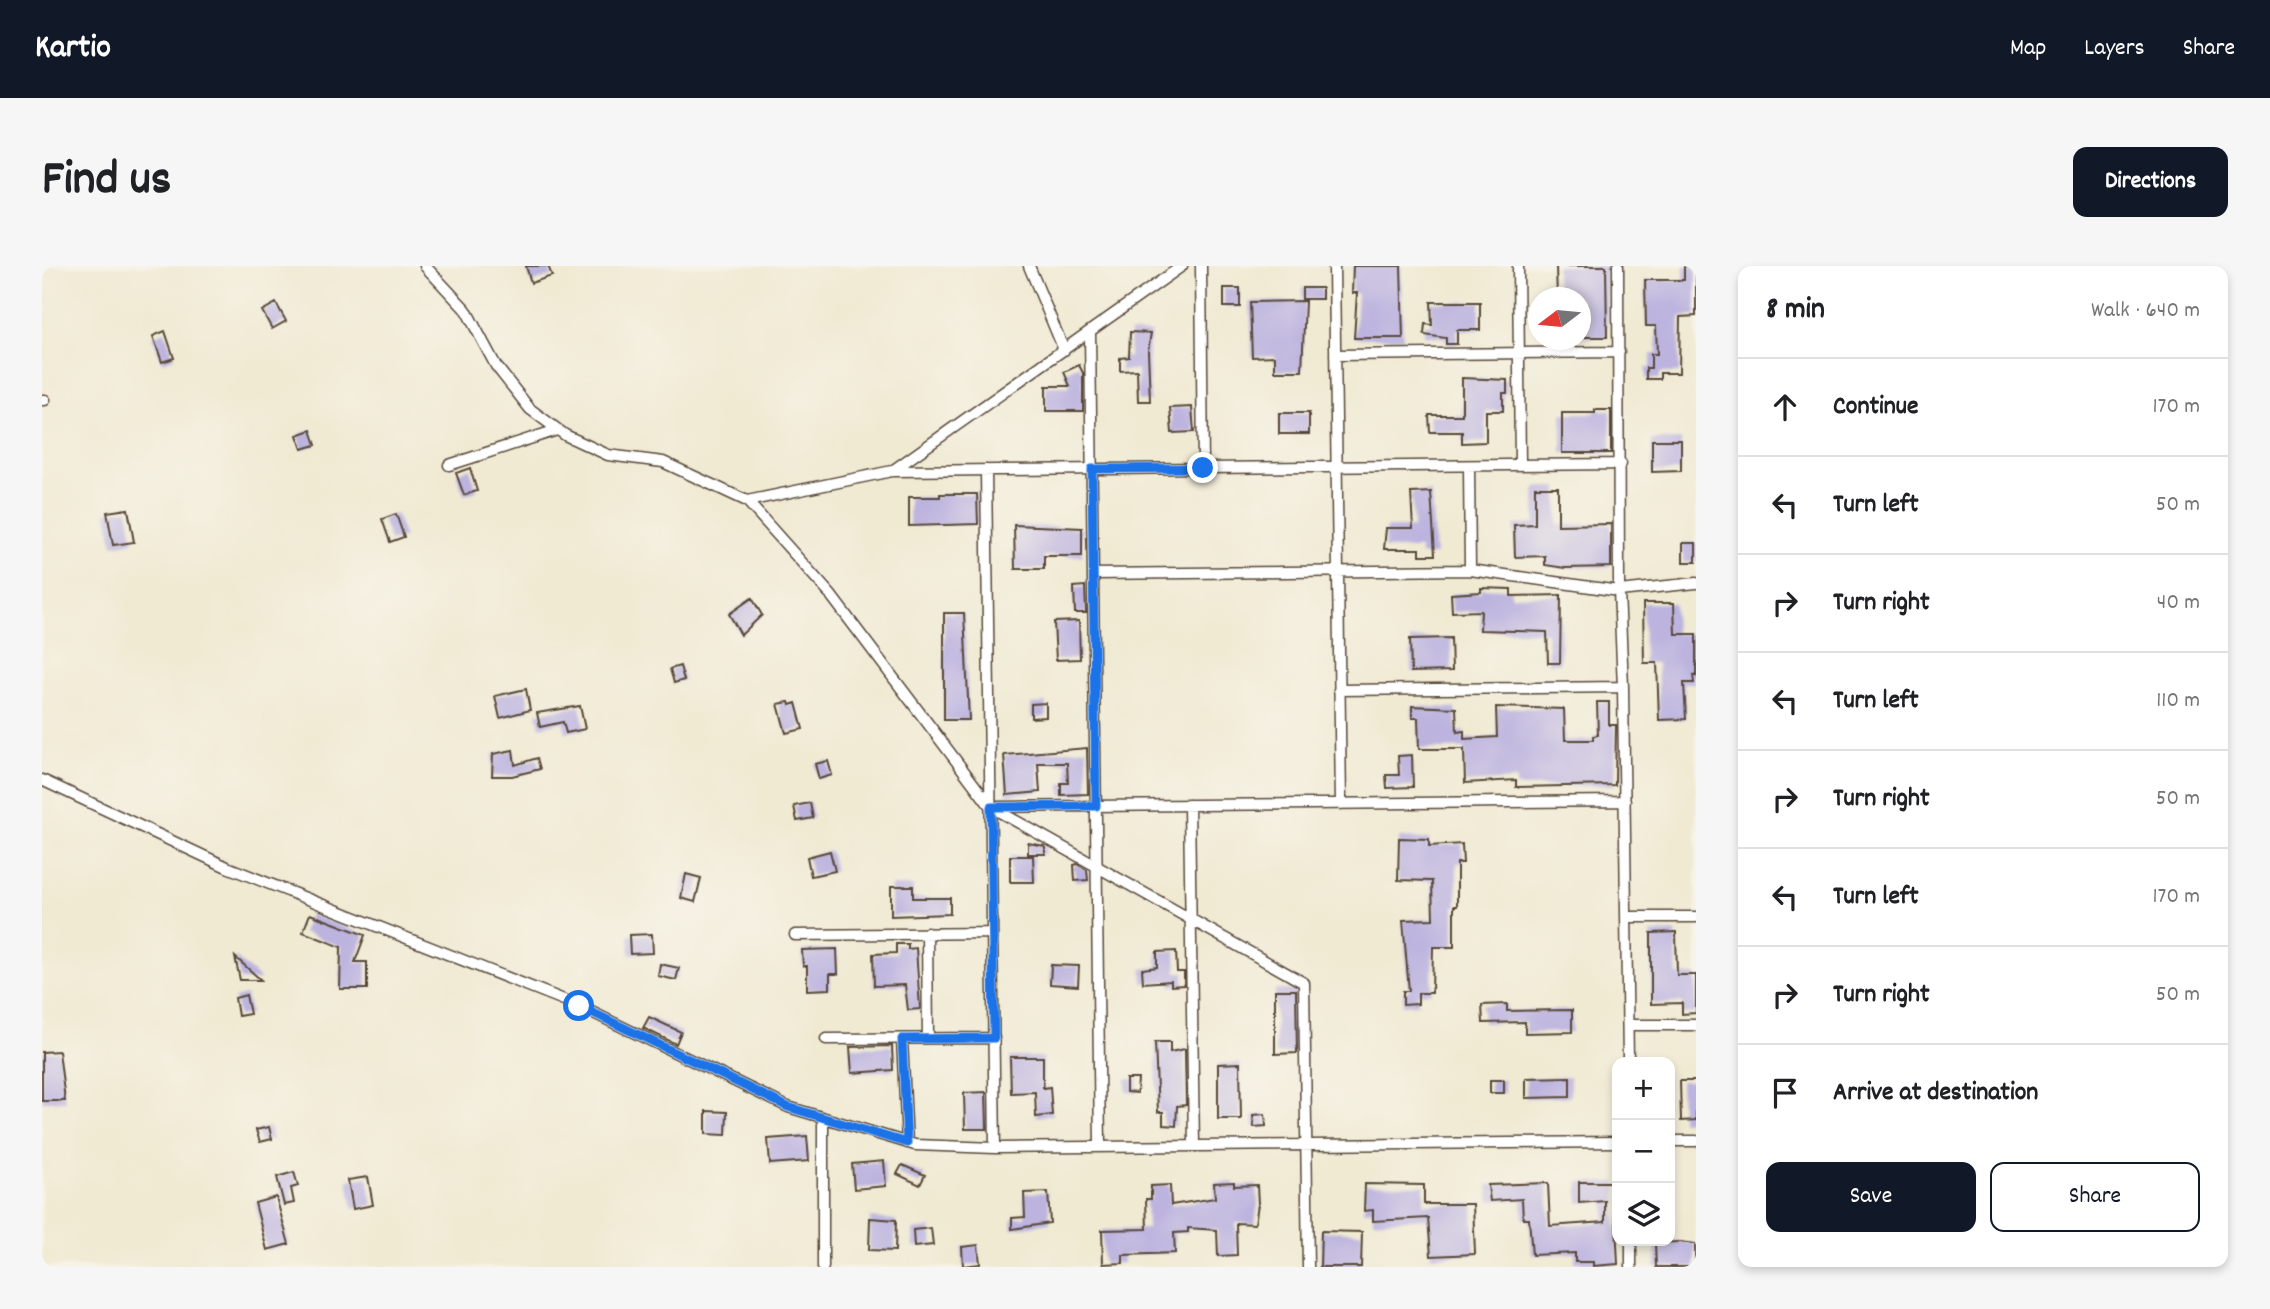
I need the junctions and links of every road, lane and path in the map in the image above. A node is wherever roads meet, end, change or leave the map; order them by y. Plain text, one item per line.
1 (425, 266) edge
2 (1029, 266) edge
3 (1182, 266) edge
4 (1201, 266) edge
5 (1334, 266) edge
6 (1518, 266) edge
7 (1618, 266) edge
8 (1090, 333) junction
9 (1064, 350) junction
10 (1619, 352) junction
11 (1519, 353) junction
12 (1335, 355) junction
13 (557, 430) junction
14 (1621, 464) junction
15 (449, 465) dead end
16 (1520, 465) junction
17 (1469, 466) junction
18 (1336, 467) junction
19 (1203, 468) junction
20 (1092, 469) junction
21 (986, 470) junction
22 (892, 471) junction
23 (747, 501) junction
24 (1470, 570) junction
25 (1338, 571) junction
26 (1093, 574) junction
27 (1696, 583) edge
28 (1619, 591) junction
29 (1623, 687) junction
30 (1339, 690) junction
31 (42, 780) edge
32 (1625, 801) junction
33 (1341, 804) junction
34 (1096, 806) junction
35 (1189, 806) junction
36 (991, 807) junction
37 (1097, 867) junction
38 (1626, 917) junction
39 (1696, 917) edge
40 (1191, 920) junction
41 (927, 933) junction
42 (992, 933) junction
43 (795, 935) dead end
44 (1696, 1025) edge
45 (1628, 1026) junction
46 (928, 1038) junction
47 (994, 1038) junction
48 (826, 1039) dead end
49 (902, 1039) junction
50 (1628, 1057) edge
51 (823, 1118) junction
52 (1675, 1141) edge
53 (1696, 1141) edge
54 (1612, 1142) edge
55 (907, 1143) junction
56 (1306, 1145) junction
57 (1194, 1146) junction
58 (1100, 1147) junction
59 (995, 1148) junction
60 (1631, 1246) edge
61 (822, 1267) edge
62 (1308, 1267) edge
63 (1631, 1267) edge

1 - 13 street
2 - 9 street
3 - 8 street
4 - 19 street
5 - 12 street
6 - 11 street
7 - 10 street
8 - 9 street
8 - 20 street
9 - 22 street
10 - 11 street
10 - 14 street
11 - 12 street
11 - 16 street
12 - 18 street
13 - 15 street
13 - 23 street
14 - 16 street
14 - 28 street
16 - 17 street
17 - 18 street
17 - 24 street
18 - 19 street
18 - 25 street
19 - 20 street
20 - 21 street
20 - 26 street
21 - 22 street
21 - 36 street
22 - 23 street
23 - 36 street
24 - 25 street
24 - 28 street
25 - 26 street
25 - 30 street
26 - 34 street
27 - 28 street
28 - 29 street
29 - 30 street
29 - 32 street
30 - 33 street
31 - 51 street
32 - 33 street
32 - 38 street
33 - 35 street
34 - 35 street
34 - 36 street
34 - 37 street
35 - 40 street
36 - 37 street
36 - 42 street
37 - 40 street
37 - 58 street
38 - 39 street
38 - 45 street
40 - 56 street
40 - 57 street
41 - 42 street
41 - 43 street
41 - 46 street
42 - 47 street
44 - 45 street
45 - 50 street
46 - 47 street
46 - 49 street
47 - 59 street
48 - 49 street
49 - 55 street
51 - 55 street
51 - 61 street
52 - 53 street
54 - 56 street
55 - 59 street
56 - 57 street
56 - 62 street
57 - 58 street
58 - 59 street
60 - 63 street

